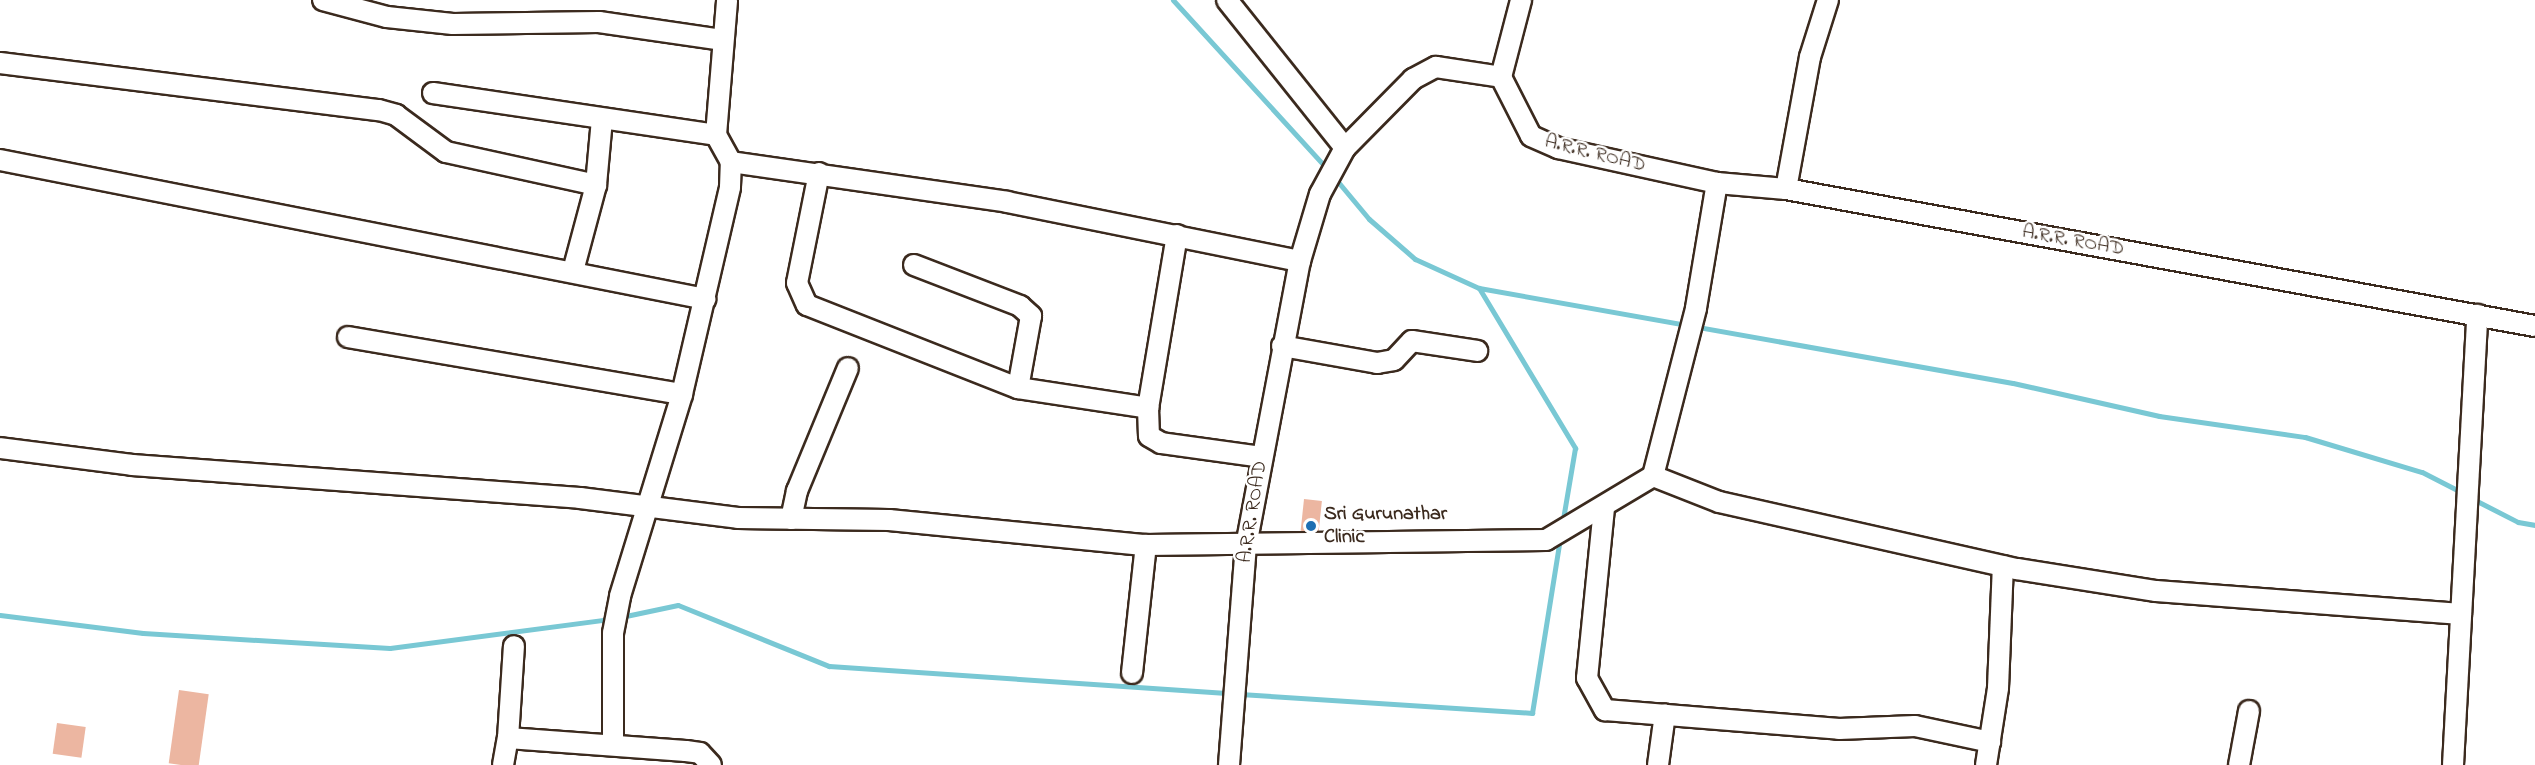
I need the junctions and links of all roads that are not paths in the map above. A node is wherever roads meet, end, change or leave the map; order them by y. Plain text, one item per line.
1 (323, 0) edge
2 (727, 0) edge
3 (1227, 0) edge
4 (1521, 0) edge
5 (1828, 0) edge
6 (722, 40) junction
7 (0, 63) edge
8 (1501, 77) junction
9 (433, 93) dead end
10 (602, 119) junction
11 (716, 135) junction
12 (1341, 154) junction
13 (0, 160) edge
14 (731, 162) junction
15 (819, 173) junction
16 (1717, 183) junction
17 (596, 185) junction
18 (1786, 189) junction
19 (1177, 235) junction
20 (1299, 261) junction
21 (914, 265) dead end
22 (573, 271) junction
23 (705, 299) junction
24 (2477, 315) junction
25 (2535, 326) edge
26 (348, 337) dead end
27 (1282, 346) junction
28 (1477, 351) dead end
29 (848, 368) dead end
30 (1018, 388) junction
31 (682, 394) junction
32 (1148, 408) junction
33 (0, 448) edge
34 (1262, 457) junction
35 (1653, 476) junction
36 (649, 506) junction
37 (1604, 508) junction
38 (791, 519) junction
39 (1146, 545) junction
40 (1246, 546) junction
41 (2003, 567) junction
42 (2461, 614) junction
43 (514, 646) dead end
44 (1132, 673) dead end
45 (2249, 711) dead end
46 (1665, 714) junction
47 (508, 738) junction
48 (1990, 742) junction
49 (613, 745) junction
50 (503, 765) edge
51 (711, 765) edge
52 (1229, 765) edge
53 (1658, 765) edge
54 (1986, 765) edge
55 (2239, 765) edge
56 (2453, 765) edge

1 - 6 street
2 - 6 street
3 - 12 street
4 - 8 street
5 - 18 street
6 - 11 street
7 - 17 street
8 - 12 street, A.R.R. ROAD
8 - 16 street, A.R.R. ROAD
9 - 10 street
10 - 11 street
10 - 17 street
11 - 14 street
12 - 20 street, A.R.R. ROAD
13 - 22 street
14 - 15 street
14 - 23 street
15 - 19 street
15 - 30 street
16 - 18 street, A.R.R. ROAD
16 - 35 street
17 - 22 street
18 - 24 street, A.R.R. ROAD
19 - 20 street
19 - 32 street
20 - 27 street, A.R.R. ROAD
21 - 30 street
22 - 23 street
23 - 31 street
24 - 25 street, A.R.R. ROAD
24 - 42 street
26 - 31 street
27 - 28 street
27 - 34 street, A.R.R. ROAD
29 - 38 street
30 - 32 street
31 - 36 street
32 - 34 street
33 - 36 street
34 - 40 street, A.R.R. ROAD
35 - 37 street
35 - 41 street
36 - 38 street
36 - 49 street
37 - 40 street
37 - 46 street
38 - 39 street
39 - 40 street
39 - 44 street
40 - 52 street, A.R.R. ROAD
41 - 42 street
41 - 48 street
42 - 56 street
43 - 47 street
45 - 55 street
46 - 48 street
46 - 53 street
47 - 49 street
47 - 50 street
48 - 54 street
49 - 51 street

